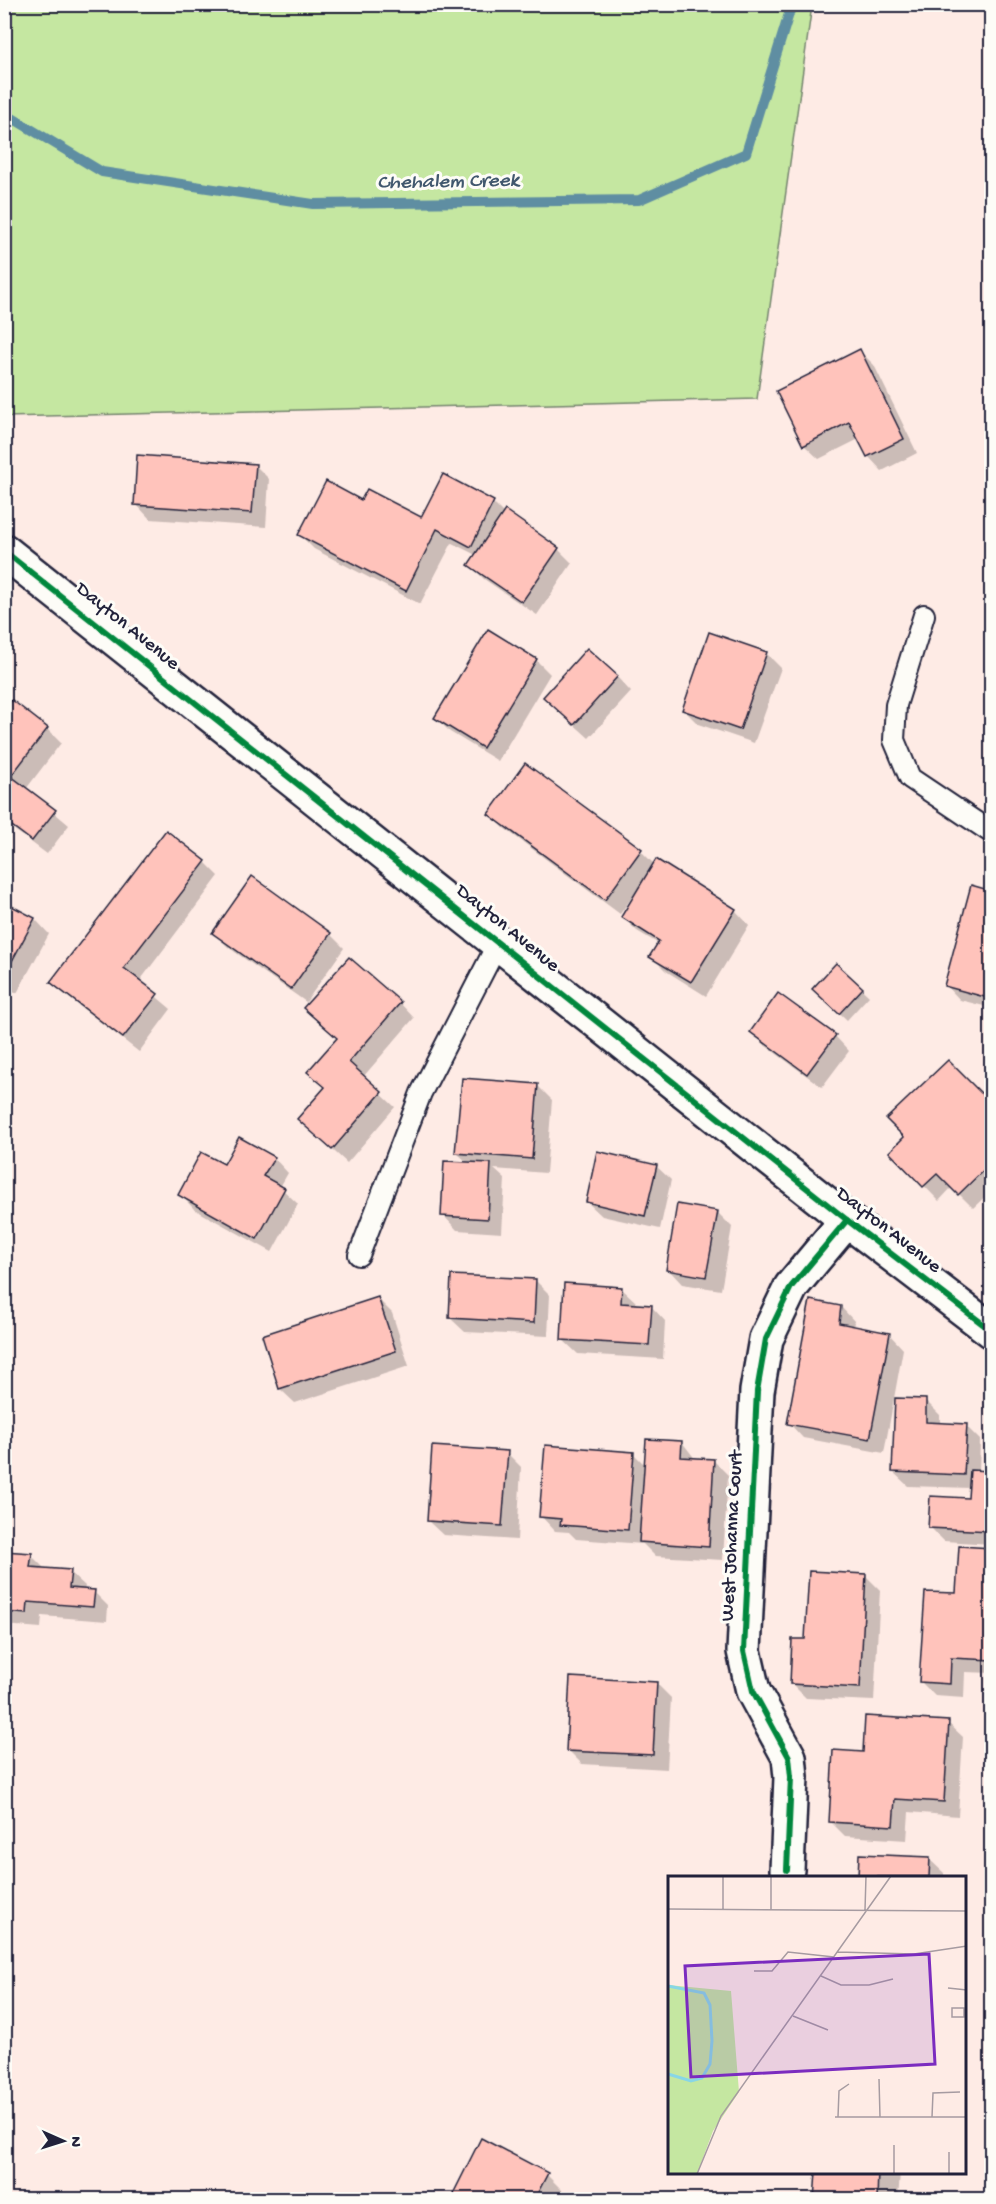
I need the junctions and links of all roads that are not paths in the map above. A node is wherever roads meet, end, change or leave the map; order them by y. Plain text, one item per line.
1 (4, 551) edge
2 (924, 615) dead end
3 (992, 833) edge
4 (498, 943) junction
5 (847, 1220) junction
6 (359, 1255) dead end
7 (992, 1331) edge
8 (787, 1870) dead end

1 - 4 street, Dayton Avenue
2 - 3 lane
4 - 5 street, Dayton Avenue
4 - 6 lane
5 - 7 street, Dayton Avenue
5 - 8 street, West Johanna Court

